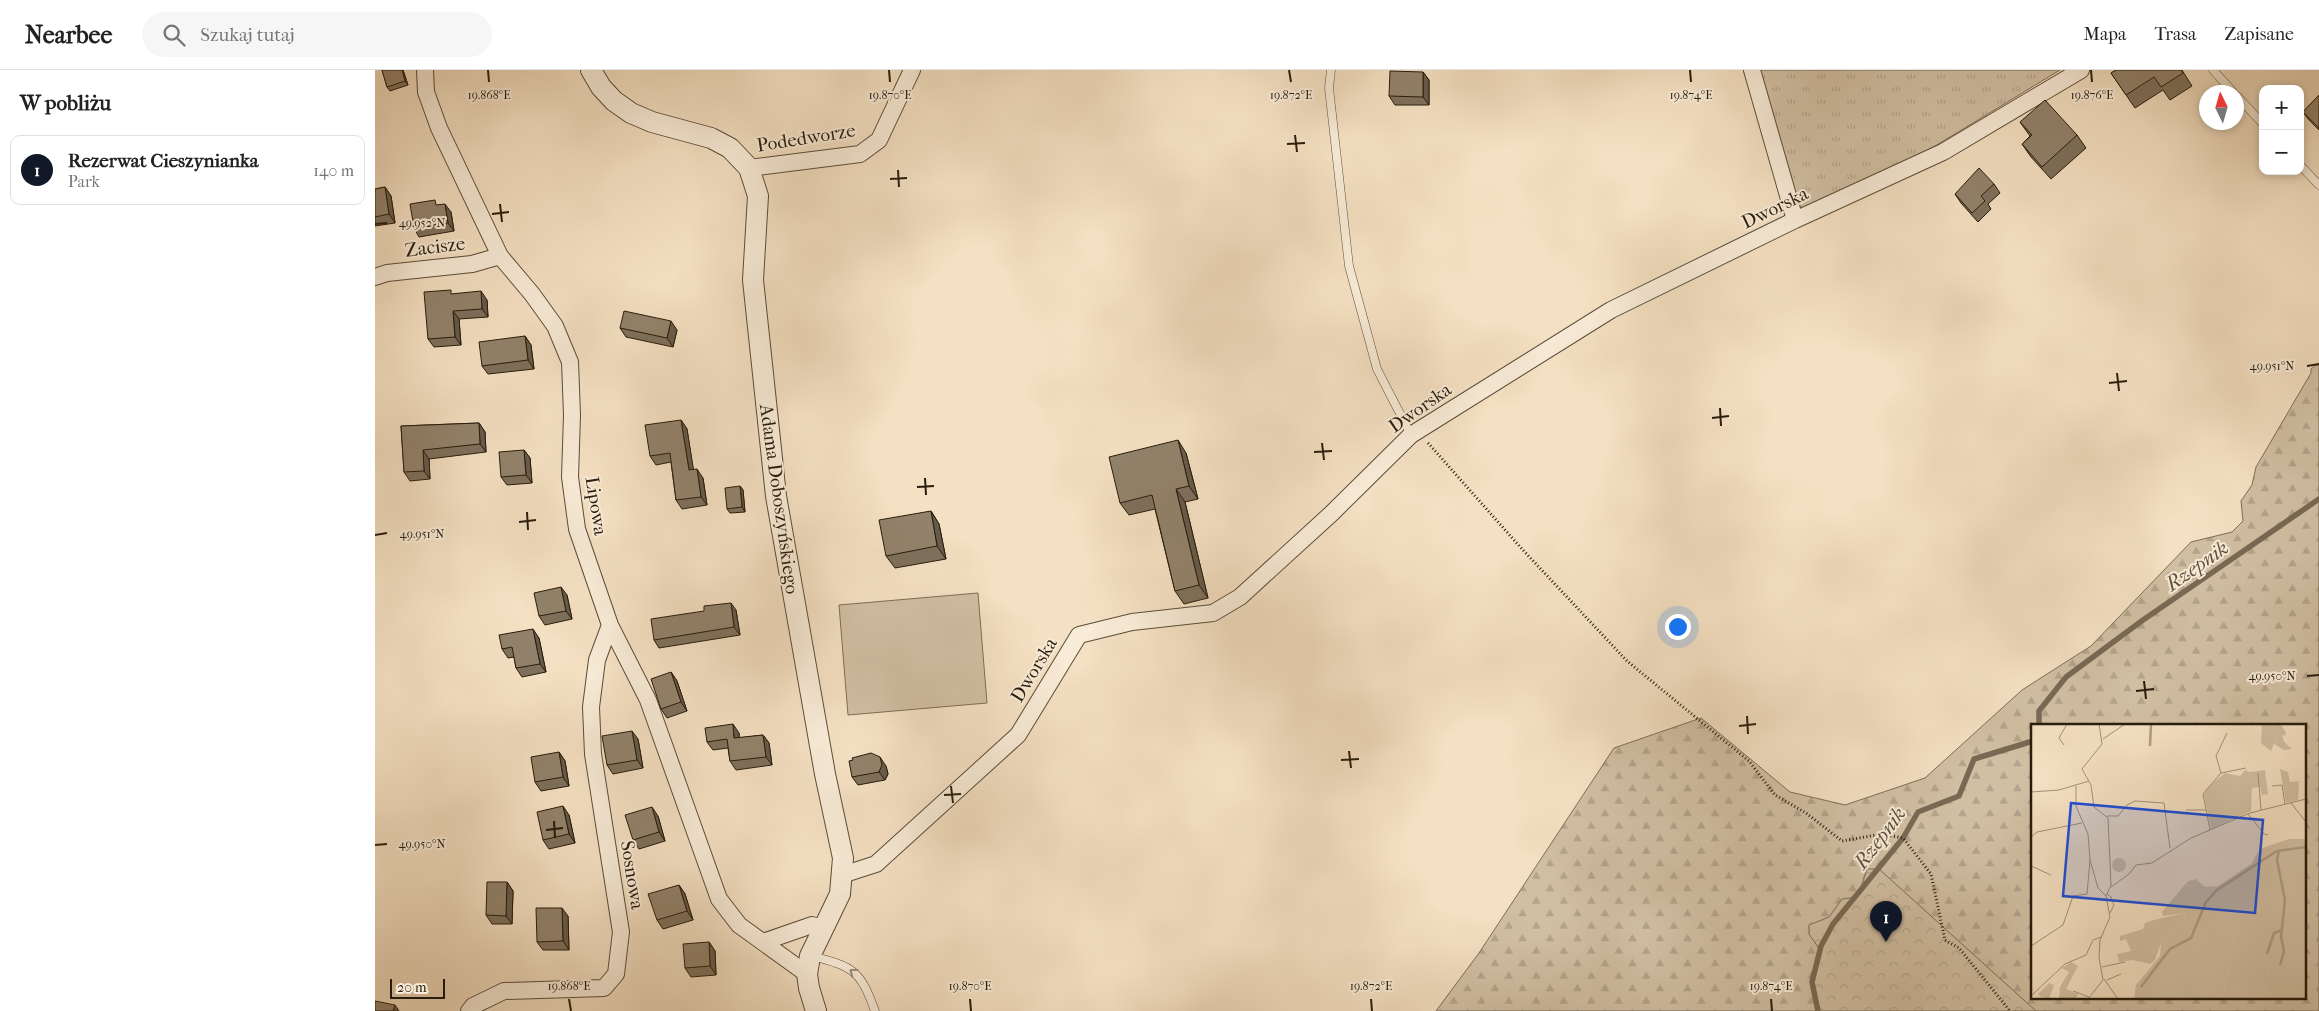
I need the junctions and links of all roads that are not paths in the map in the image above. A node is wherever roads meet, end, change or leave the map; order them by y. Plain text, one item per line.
1 (425, 70) edge
2 (591, 70) edge
3 (911, 70) edge
4 (1331, 70) edge
5 (1752, 70) edge
6 (2081, 70) edge
7 (2213, 70) edge
8 (2227, 85) edge
9 (2244, 104) edge
10 (2259, 120) edge
11 (749, 168) junction
12 (2304, 169) edge
13 (2319, 185) edge
14 (1795, 220) junction
15 (500, 256) junction
16 (375, 277) edge
17 (1414, 433) junction
18 (610, 625) junction
19 (843, 874) junction
20 (822, 928) junction
21 (763, 942) junction
22 (808, 965) junction
23 (469, 1011) edge
24 (816, 1011) edge
25 (875, 1011) edge

1 - 15 street, Lipowa
2 - 11 street, Adama Doboszyńskiego
3 - 11 street, Podedworze
4 - 17 lane
5 - 14 street
6 - 14 street, Dworska
7 - 8 lane
9 - 10 lane
11 - 19 street, Adama Doboszyńskiego
12 - 13 lane
14 - 17 street, Dworska
15 - 16 street, Zacisze
15 - 18 street, Lipowa
17 - 19 street, Dworska
18 - 21 street, Lipowa
18 - 23 street, Sosnowa
19 - 20 street, Adama Doboszyńskiego
20 - 21 street
20 - 22 street, Adama Doboszyńskiego
21 - 22 street, Lipowa
22 - 24 street
25 -> 22 lane

